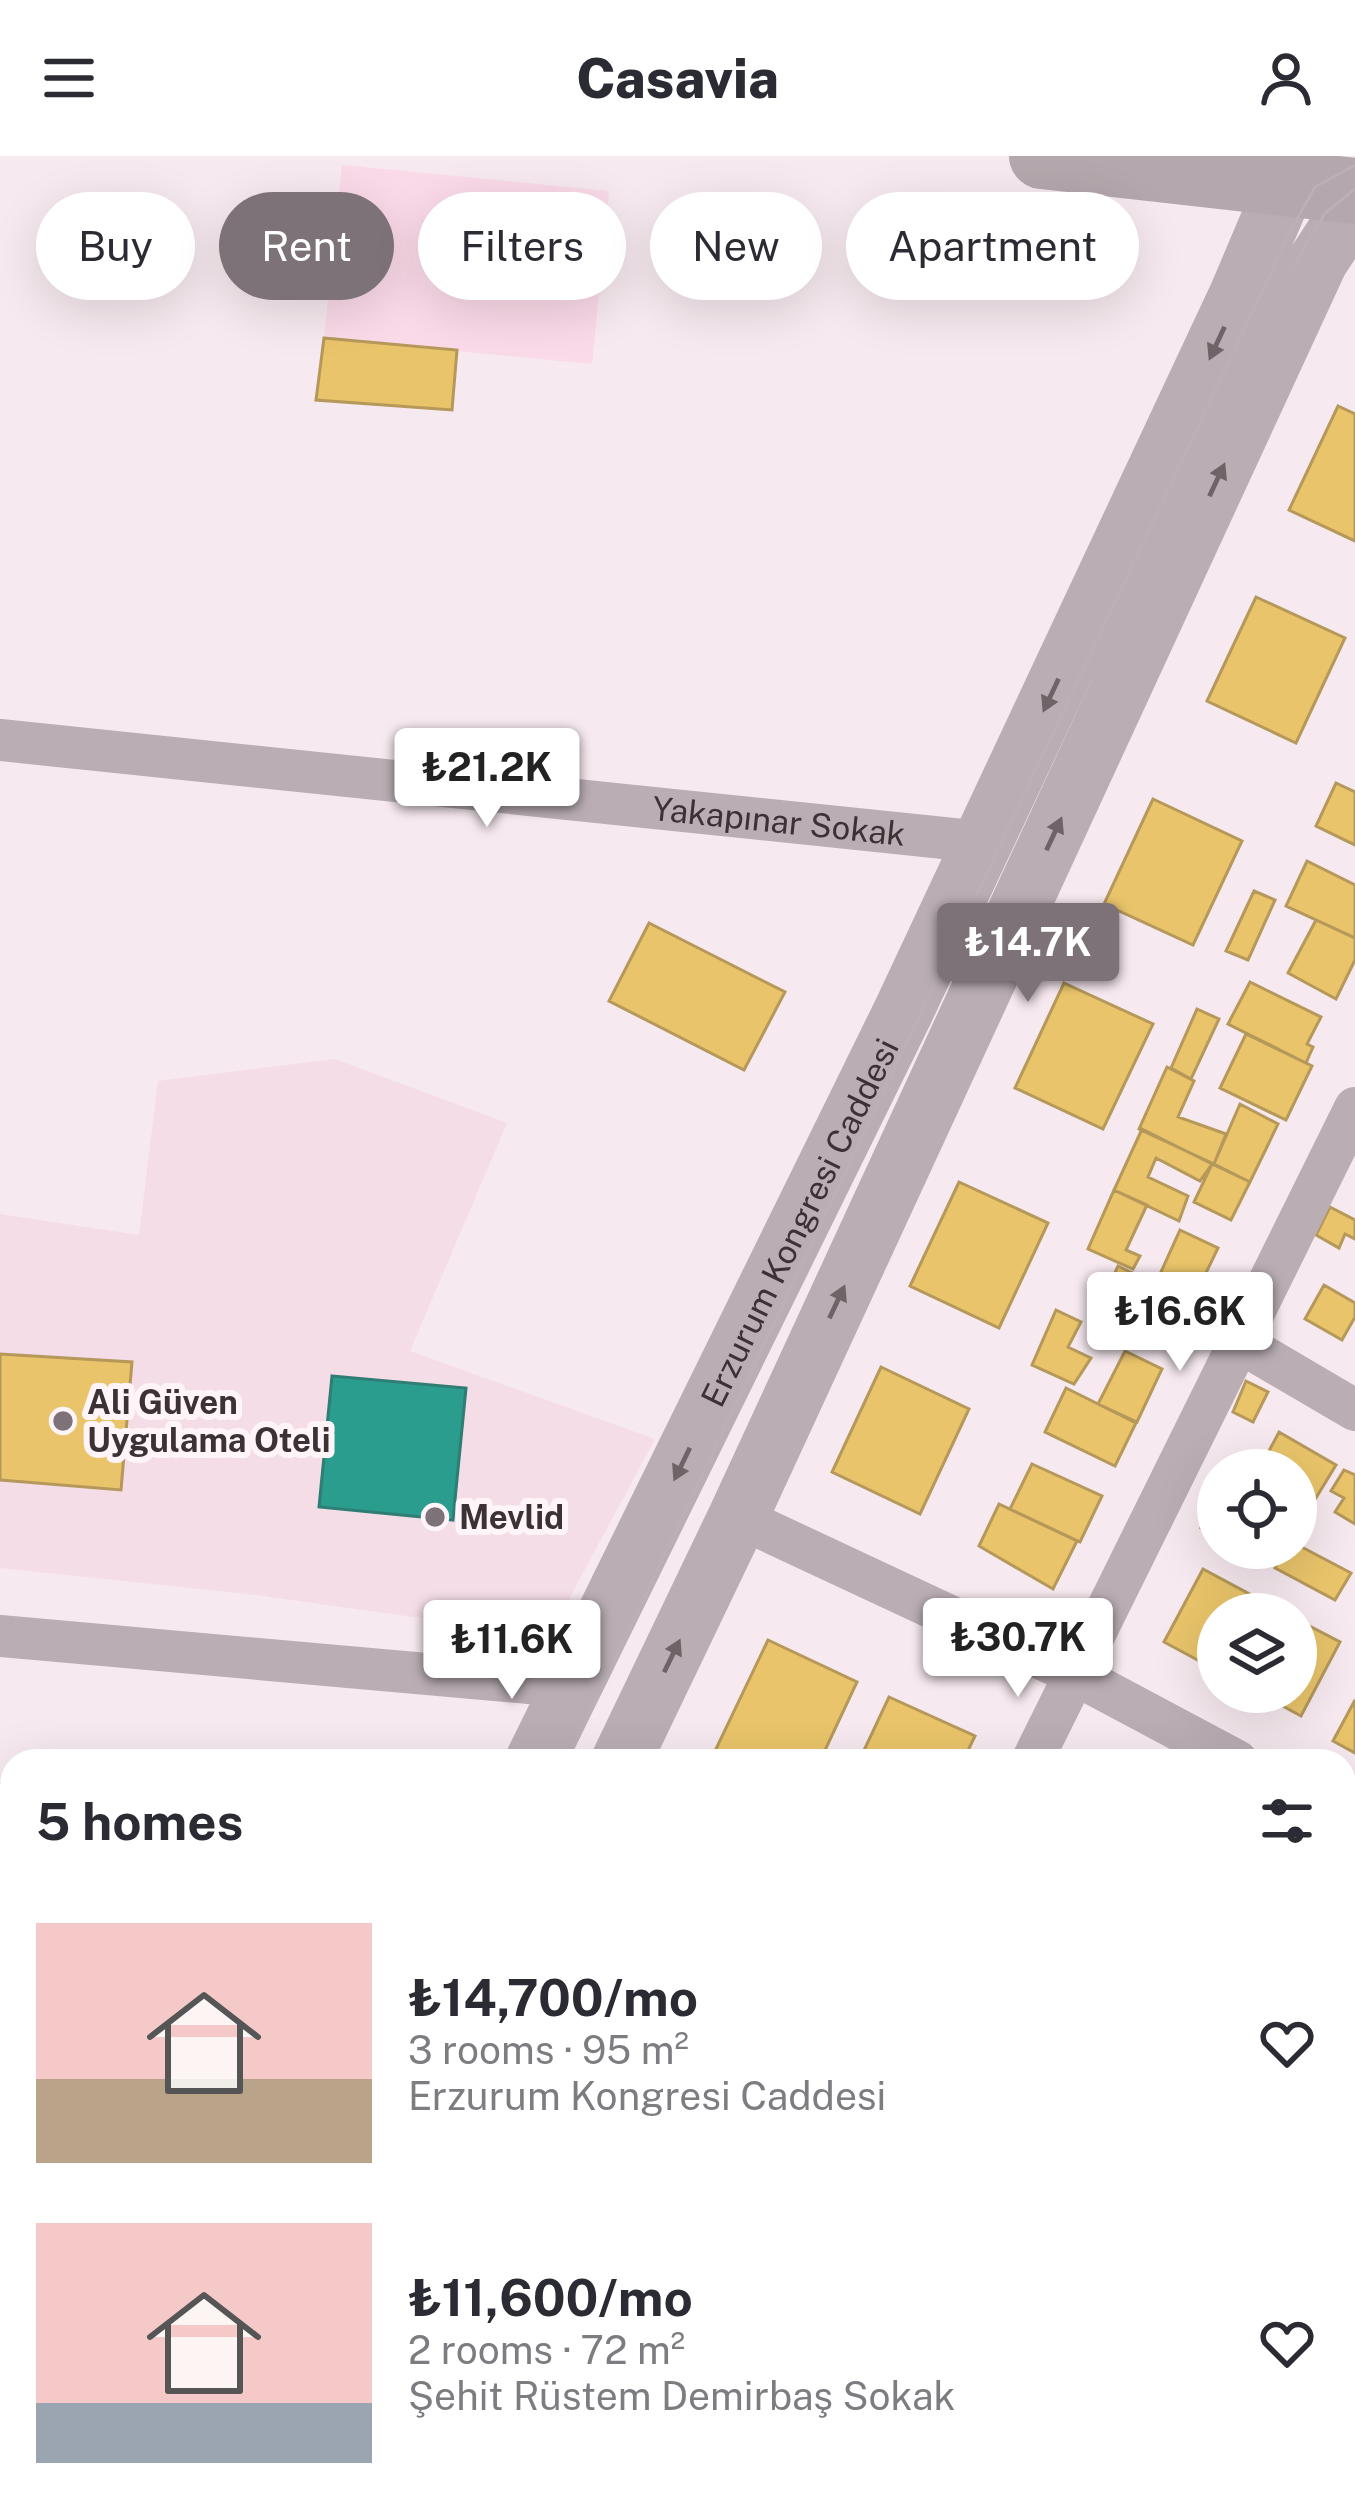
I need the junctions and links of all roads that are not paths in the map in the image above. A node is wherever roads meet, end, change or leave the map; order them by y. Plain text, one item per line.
1 (1042, 156) edge
2 (1287, 170) edge
3 (1355, 191) edge
4 (1355, 204) edge
5 (0, 740) edge
6 (982, 842) junction
7 (1355, 1108) edge
8 (1239, 1342) junction
9 (1355, 1410) edge
10 (738, 1517) junction
11 (0, 1636) edge
12 (1074, 1674) junction
13 (574, 1687) junction
14 (542, 1749) edge
15 (627, 1749) edge
16 (1038, 1749) edge
17 (1215, 1749) edge

1 - 2 main road
2 - 3 main road
2 -> 6 main road, Erzurum Kongresi Caddesi
10 -> 4 main road, Erzurum Kongresi Caddesi
5 - 6 street, Yakapınar Sokak
6 -> 13 main road, Erzurum Kongresi Caddesi
7 - 8 street
8 - 9 street
8 - 12 street
10 - 12 street
15 -> 10 main road, Erzurum Kongresi Caddesi
11 - 13 street
12 - 16 street
12 - 17 street
13 - 14 main road, Erzurum Kongresi Caddesi

